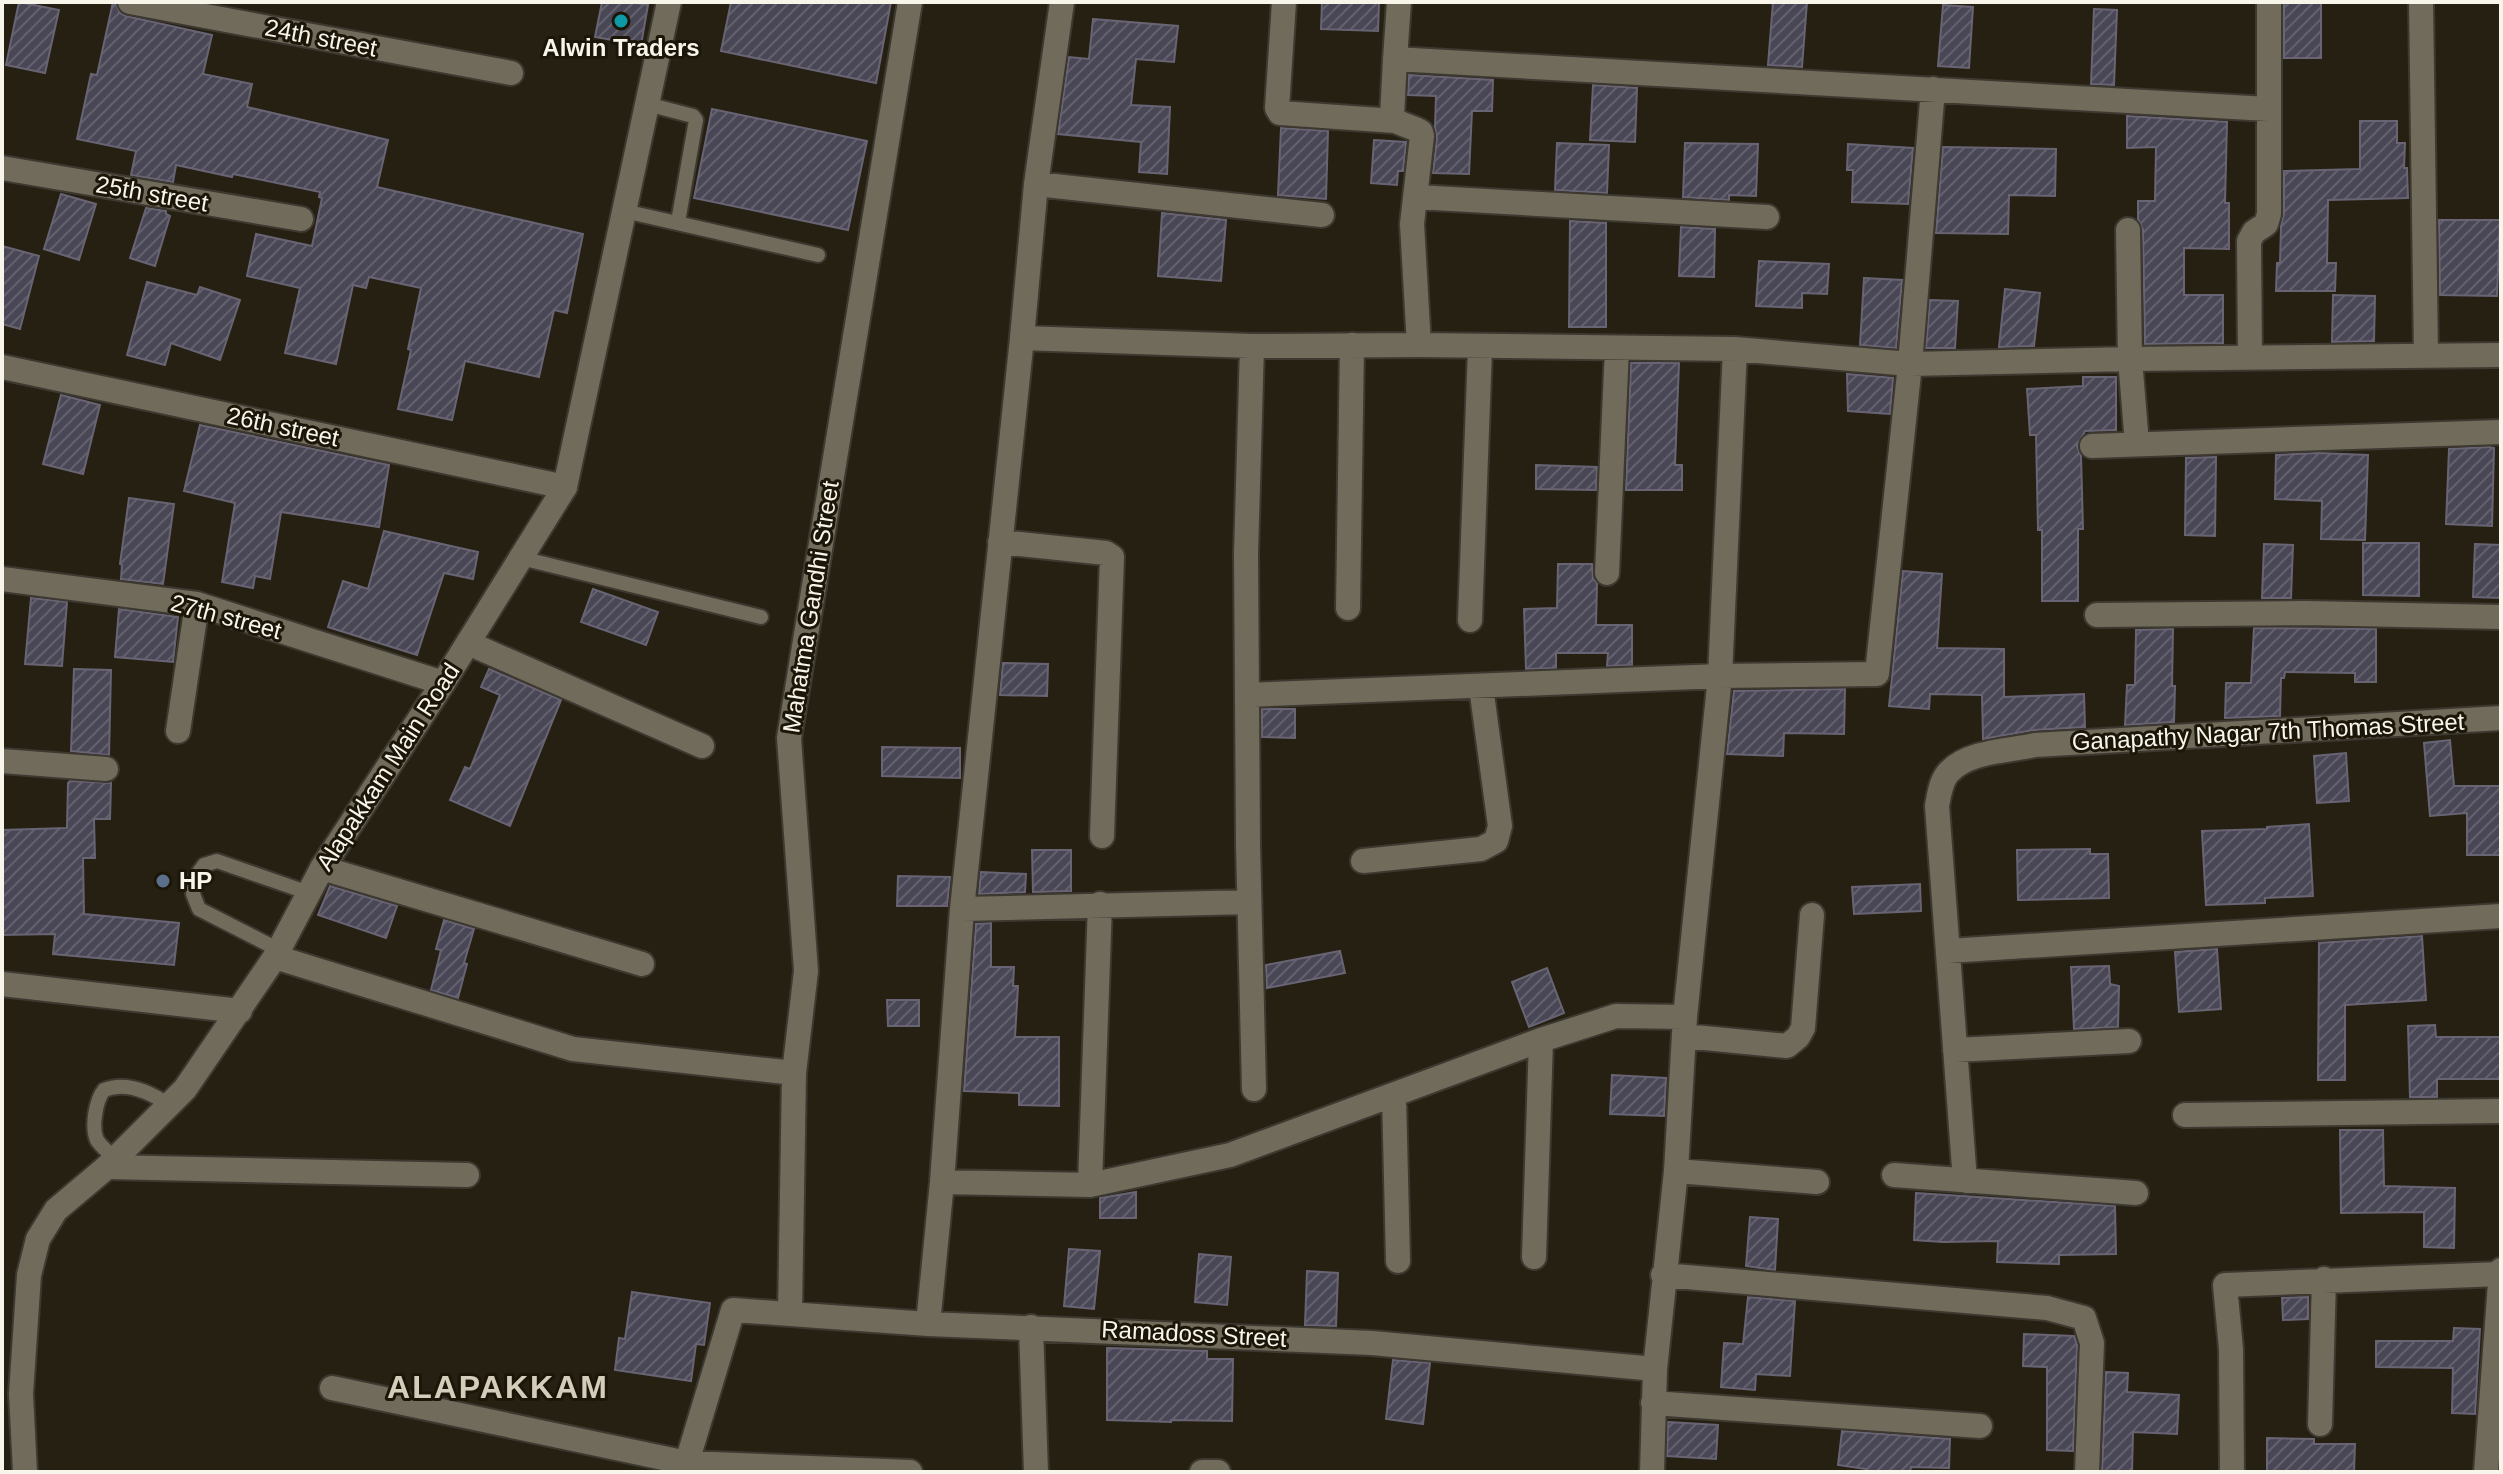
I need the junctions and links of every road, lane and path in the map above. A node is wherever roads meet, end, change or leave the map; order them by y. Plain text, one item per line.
1 (130, 2) edge
2 (669, 2) edge
3 (910, 2) edge
4 (1062, 2) edge
5 (1284, 2) edge
6 (1399, 2) edge
7 (2269, 2) edge
8 (2421, 2) edge
9 (1395, 59) junction
10 (511, 73) dead end
11 (1933, 89) junction
12 (647, 104) junction
13 (2268, 109) junction
14 (1395, 121) junction
15 (2, 168) edge
16 (1036, 184) junction
17 (1417, 197) junction
18 (624, 211) junction
19 (1322, 215) dead end
20 (1767, 217) dead end
21 (301, 219) dead end
22 (678, 222) junction
23 (2128, 230) dead end
24 (818, 255) dead end
25 (1022, 338) junction
26 (1352, 345) junction
27 (1419, 345) junction
28 (1252, 346) junction
29 (1480, 348) junction
30 (1617, 348) junction
31 (1735, 349) junction
32 (2426, 355) junction
33 (2501, 355) edge
34 (2250, 357) junction
35 (2130, 359) junction
36 (1910, 364) junction
37 (2, 367) edge
38 (2501, 432) edge
39 (2137, 444) junction
40 (2092, 446) dead end
41 (565, 487) junction
42 (1000, 542) junction
43 (521, 558) junction
44 (1607, 573) dead end
45 (2, 579) edge
46 (197, 604) junction
47 (1348, 608) dead end
48 (2097, 615) dead end
49 (761, 617) dead end
50 (2501, 617) edge
51 (1470, 620) dead end
52 (468, 643) junction
53 (1720, 676) junction
54 (443, 683) junction
55 (1481, 687) junction
56 (1247, 695) junction
57 (2501, 718) edge
58 (178, 731) dead end
59 (702, 746) dead end
60 (2, 761) edge
61 (106, 769) dead end
62 (1102, 836) dead end
63 (1363, 861) dead end
64 (322, 868) junction
65 (309, 893) junction
66 (1249, 902) junction
67 (1100, 904) junction
68 (962, 909) junction
69 (1812, 915) dead end
70 (2501, 916) edge
71 (1948, 951) junction
72 (277, 954) junction
73 (642, 964) dead end
74 (2, 984) edge
75 (240, 1011) junction
76 (1684, 1026) junction
77 (1541, 1040) junction
78 (2129, 1041) dead end
79 (1955, 1050) junction
80 (794, 1073) junction
81 (1254, 1089) dead end
82 (1394, 1095) junction
83 (169, 1105) junction
84 (2501, 1111) edge
85 (2185, 1115) dead end
86 (111, 1163) junction
87 (1676, 1171) junction
88 (467, 1175) dead end
89 (1894, 1175) dead end
90 (1965, 1181) junction
91 (942, 1182) junction
92 (1817, 1182) dead end
93 (1090, 1185) junction
94 (2136, 1193) dead end
95 (1534, 1257) dead end
96 (1398, 1261) dead end
97 (2501, 1272) edge
98 (1663, 1275) junction
99 (2324, 1279) junction
100 (790, 1313) junction
101 (928, 1324) junction
102 (1031, 1327) junction
103 (1655, 1369) junction
104 (332, 1388) dead end
105 (12, 1393) edge
106 (1653, 1403) junction
107 (2320, 1424) dead end
108 (1980, 1426) dead end
109 (2495, 1432) edge
110 (686, 1468) edge
111 (25, 1472) edge
112 (910, 1472) edge
113 (1036, 1472) edge
114 (1202, 1472) edge
115 (1216, 1472) edge
116 (1652, 1472) edge
117 (2087, 1472) edge
118 (2232, 1472) edge
119 (2486, 1472) edge

1 - 10 street, 24th street
2 - 12 street, Alapakkam Main Road
3 - 80 street, Mahatma Gandhi Street
4 - 16 street
5 - 14 street
6 - 9 street
7 - 13 street
8 - 32 street
9 - 11 street
9 - 14 street
11 - 13 street
11 - 36 street
12 - 18 street, Alapakkam Main Road
12 - 22 lane
13 - 34 street
14 - 17 street
15 - 21 street, 25th street
16 - 19 street
16 - 25 street
17 - 20 street
17 - 27 street
18 - 22 lane
18 - 41 street, Alapakkam Main Road
22 - 24 lane
23 - 35 street
25 - 28 street
25 - 42 street
26 - 27 street
26 - 28 street
26 - 47 street
27 - 29 street
28 - 56 street
29 - 30 street
29 - 51 street
30 - 31 street
30 - 44 street
31 - 36 street
31 - 53 street
32 - 33 street
32 - 34 street
34 - 35 street
35 - 36 street
35 - 39 street
36 - 53 street
37 - 41 street, 26th street
38 - 39 street
39 - 40 street
41 - 43 street, Alapakkam Main Road
42 - 62 street
42 - 68 street
43 - 49 lane
43 - 52 street, Alapakkam Main Road
45 - 46 street, 27th street
46 - 54 street, 27th street
46 - 58 street
48 - 50 street
52 - 54 street, Alapakkam Main Road
52 - 59 street
53 - 55 street
53 - 76 street
54 - 64 street, Alapakkam Main Road
55 - 56 street
55 - 63 street
56 - 66 street
57 - 71 street, Ganapathy Nagar 7th Thomas Street
60 - 61 street
64 - 65 street, Alapakkam Main Road
64 - 73 street
65 - 72 street, Alapakkam Main Road
65 - 72 lane
66 - 67 street
66 - 81 street
67 - 68 street
67 - 93 street
68 - 91 street
69 - 76 street
70 - 71 street
71 - 79 street, Ganapathy Nagar 7th Thomas Street
72 - 75 street, Alapakkam Main Road
72 - 80 street
74 - 75 street
75 - 83 street, Alapakkam Main Road
76 - 77 street
76 - 87 street
77 - 82 street
77 - 95 street
78 - 79 street
79 - 90 street, Ganapathy Nagar 7th Thomas Street
80 - 100 street, Mahatma Gandhi Street
82 - 93 street
82 - 96 street
83 - 86 street, Alapakkam Main Road
83 - 86 lane
84 - 85 street
86 - 88 street
86 - 105 street, Alapakkam Main Road
87 - 92 street
87 - 98 street
89 - 90 street
90 - 94 street
91 - 93 street
91 - 101 street
97 - 99 street
97 - 109 street
98 - 103 street
98 - 117 street
99 - 107 street
99 - 118 street
100 - 101 street, Ramadoss Street
100 - 110 street, Ramadoss Street
101 - 102 street, Ramadoss Street
102 - 103 street, Ramadoss Street
102 - 113 street
103 - 106 street
104 - 110 street
105 - 111 street, Alapakkam Main Road
106 - 108 street
106 - 116 street
109 - 119 street
110 - 112 street
114 - 115 street

